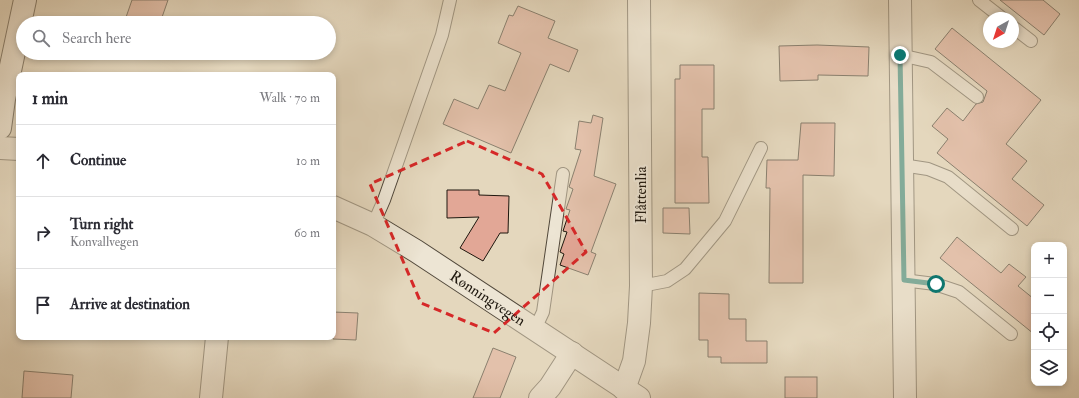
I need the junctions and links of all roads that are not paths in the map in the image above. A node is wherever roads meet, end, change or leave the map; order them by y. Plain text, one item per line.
1 (25, 0) edge
2 (450, 0) edge
3 (639, 0) edge
4 (900, 0) edge
5 (979, 0) edge
6 (994, 12) edge
7 (19, 16) edge
8 (16, 26) edge
9 (1019, 32) edge
10 (1031, 41) dead end
11 (6, 55) edge
12 (900, 55) junction
13 (977, 97) dead end
14 (0, 128) edge
15 (0, 148) edge
16 (762, 148) dead end
17 (16, 149) edge
18 (902, 165) junction
19 (563, 174) dead end
20 (336, 208) edge
21 (373, 225) junction
22 (1012, 229) dead end
23 (904, 280) junction
24 (641, 286) junction
25 (535, 329) junction
26 (1011, 334) dead end
27 (218, 340) edge
28 (572, 353) junction
29 (631, 393) edge
30 (211, 398) edge
31 (540, 398) edge
32 (905, 398) edge

1 - 7 street
2 - 21 lane
3 - 24 street, Flåttenlia
4 - 12 street
5 - 6 lane
8 - 11 street
9 - 10 lane
11 - 14 street
12 - 13 lane
12 - 18 street
15 - 17 street
16 - 24 lane
18 - 22 lane
18 - 23 street
19 - 25 lane
20 - 21 street, Rønningvegen
21 - 25 street, Rønningvegen
23 - 26 lane
23 - 32 street
24 - 29 street, Flåttenlia
25 - 28 street, Rønningvegen
27 - 30 street
28 - 29 street, Rønningvegen
28 - 31 street

